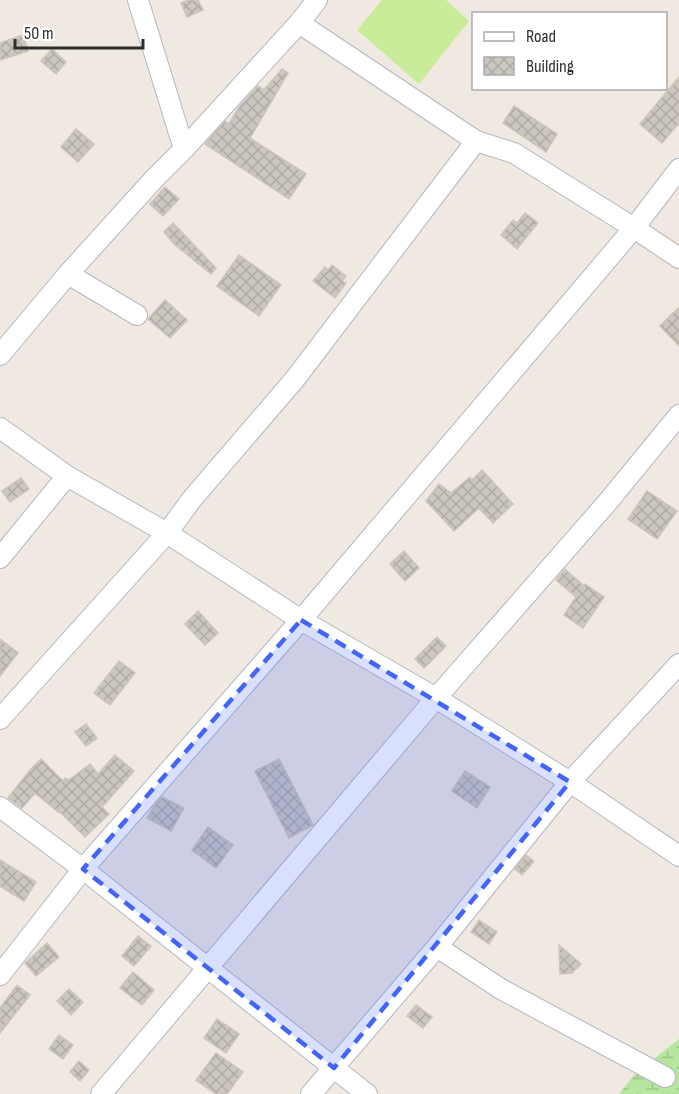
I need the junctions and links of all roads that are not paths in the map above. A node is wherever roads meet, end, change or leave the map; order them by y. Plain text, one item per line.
1 (138, 0) edge
2 (317, 0) edge
3 (299, 23) junction
4 (476, 141) junction
5 (184, 148) junction
6 (679, 169) edge
7 (634, 228) junction
8 (679, 258) edge
9 (68, 274) junction
10 (137, 315) dead end
11 (0, 355) edge
12 (679, 415) edge
13 (0, 428) edge
14 (67, 476) junction
15 (166, 533) junction
16 (0, 558) edge
17 (301, 620) junction
18 (679, 664) edge
19 (436, 698) junction
20 (0, 719) edge
21 (570, 782) junction
22 (0, 807) edge
23 (679, 856) edge
24 (83, 869) junction
25 (437, 947) junction
26 (208, 968) junction
27 (0, 975) edge
28 (334, 1068) junction
29 (665, 1077) dead end
30 (101, 1094) edge
31 (311, 1094) edge
32 (367, 1094) edge

1 - 5 street
2 - 3 street
3 - 4 street
3 - 5 street
4 - 7 street
4 - 15 street
5 - 9 street
6 - 7 street
7 - 8 street
7 - 17 street
9 - 10 street
9 - 11 street
12 - 19 street
13 - 14 street
14 - 15 street
14 - 16 street
15 - 17 street
15 - 20 street
17 - 19 street
17 - 24 street
18 - 21 street
19 - 21 street
19 - 26 street
21 - 23 street
21 - 25 street
22 - 24 street
24 - 26 street
24 - 27 street
25 - 28 street
25 - 29 street
26 - 28 street
26 - 30 street
28 - 31 street
28 - 32 street

